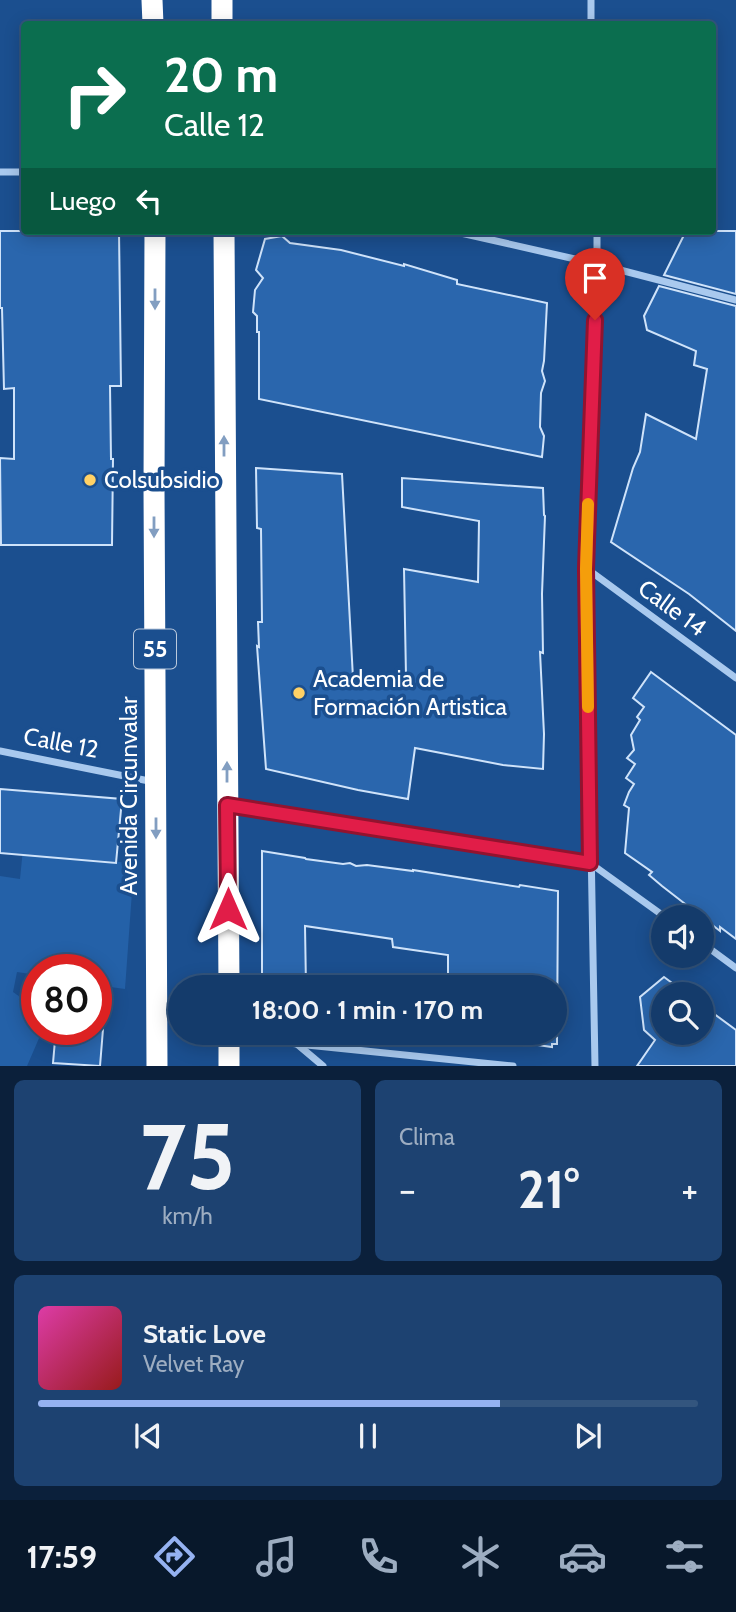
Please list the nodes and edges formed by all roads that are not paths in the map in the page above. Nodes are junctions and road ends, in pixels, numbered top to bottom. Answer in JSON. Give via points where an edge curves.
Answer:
{"nodes":[{"id":1,"x":152,"y":0,"type":"edge"},
{"id":2,"x":222,"y":0,"type":"edge"},
{"id":3,"x":591,"y":0,"type":"edge"},
{"id":4,"x":153,"y":21,"type":"edge"},
{"id":5,"x":222,"y":21,"type":"edge"},
{"id":6,"x":592,"y":21,"type":"edge"},
{"id":7,"x":0,"y":172,"type":"edge"},
{"id":8,"x":21,"y":172,"type":"edge"},
{"id":9,"x":155,"y":235,"type":"edge"},
{"id":10,"x":224,"y":235,"type":"edge"},
{"id":11,"x":470,"y":235,"type":"edge"},
{"id":12,"x":597,"y":235,"type":"edge"},
{"id":13,"x":597,"y":264,"type":"junction"},
{"id":14,"x":736,"y":300,"type":"edge"},
{"id":15,"x":586,"y":569,"type":"junction"},
{"id":16,"x":736,"y":678,"type":"edge"},
{"id":17,"x":0,"y":751,"type":"edge"},
{"id":18,"x":155,"y":782,"type":"junction"},
{"id":19,"x":227,"y":805,"type":"junction"},
{"id":20,"x":590,"y":863,"type":"junction"},
{"id":21,"x":651,"y":907,"type":"edge"},
{"id":22,"x":714,"y":952,"type":"edge"},
{"id":23,"x":736,"y":968,"type":"edge"},
{"id":24,"x":229,"y":975,"type":"edge"},
{"id":25,"x":229,"y":1045,"type":"edge"},
{"id":26,"x":298,"y":1045,"type":"edge"},
{"id":27,"x":307,"y":1045,"type":"edge"},
{"id":28,"x":157,"y":1066,"type":"edge"},
{"id":29,"x":229,"y":1066,"type":"edge"},
{"id":30,"x":323,"y":1066,"type":"edge"},
{"id":31,"x":513,"y":1066,"type":"edge"},
{"id":32,"x":595,"y":1066,"type":"edge"}],
"edges":[{"from":1,"to":4,"type":"highway"},
{"from":2,"to":5,"type":"highway"},
{"from":3,"to":6,"type":"street"},
{"from":7,"to":8,"type":"street"},
{"from":9,"to":18,"type":"highway","name":"Avenida Circunvalar","number":"55","one_way":true},
{"from":19,"to":10,"type":"highway","one_way":true},
{"from":11,"to":13,"type":"street"},
{"from":12,"to":13,"type":"street"},
{"from":13,"to":14,"type":"street"},
{"from":13,"to":15,"type":"street"},
{"from":15,"to":16,"type":"street","name":"Calle 14"},
{"from":15,"to":20,"type":"street"},
{"from":17,"to":18,"type":"street","name":"Calle 12"},
{"from":18,"to":28,"type":"highway","name":"Avenida Circunvalar","number":"55","one_way":true},
{"from":19,"to":20,"type":"street"},
{"from":19,"to":24,"type":"highway"},
{"from":20,"to":21,"type":"street"},
{"from":20,"to":32,"type":"street"},
{"from":22,"to":23,"type":"street"},
{"from":25,"to":29,"type":"highway"},
{"from":26,"to":30,"type":"street"},
{"from":27,"to":31,"type":"street"}]}
